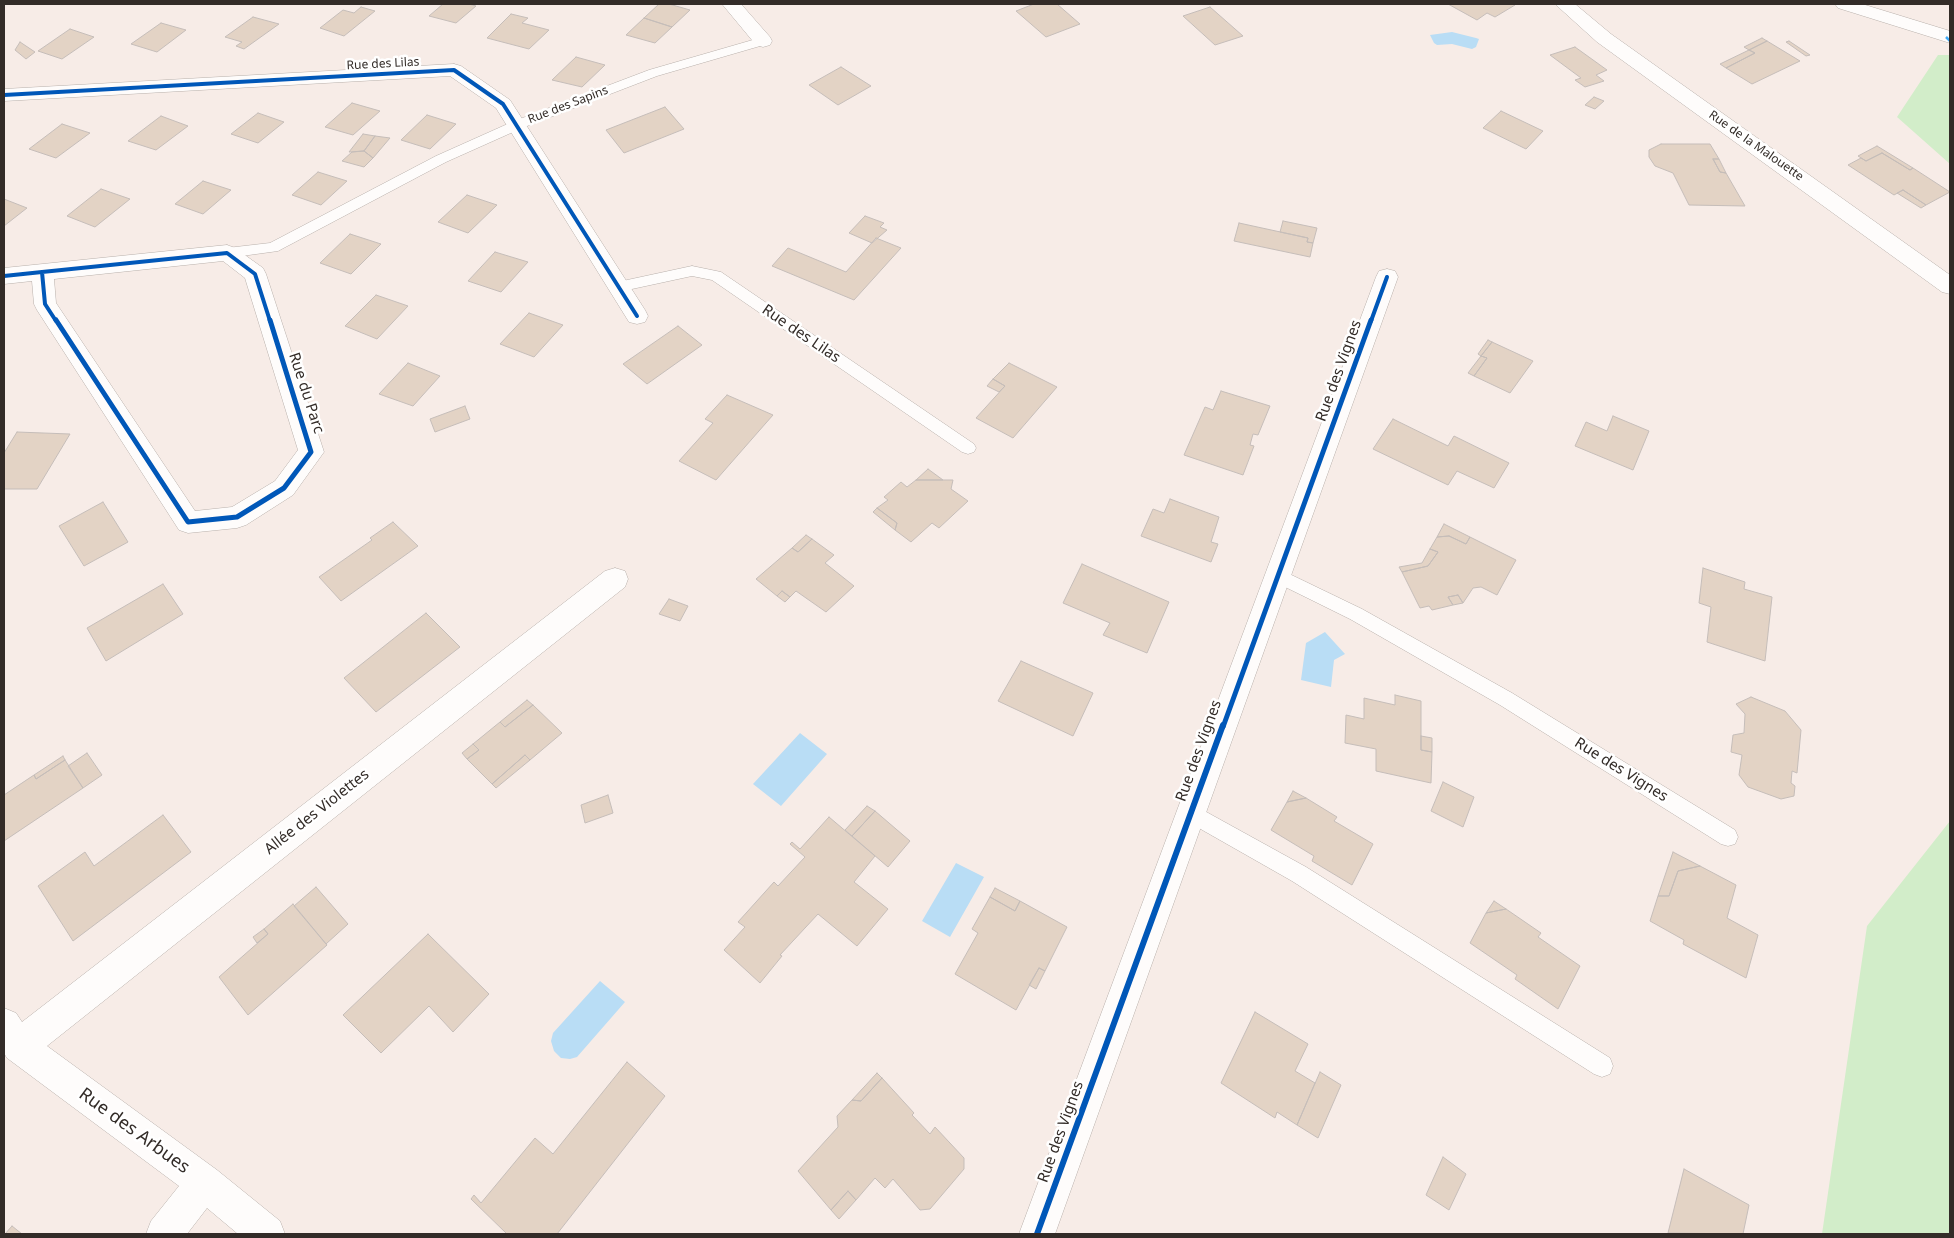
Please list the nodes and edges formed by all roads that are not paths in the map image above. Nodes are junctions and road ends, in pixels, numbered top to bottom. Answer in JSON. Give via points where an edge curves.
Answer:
{"nodes":[{"id":1,"x":731,"y":4,"type":"edge"},
{"id":2,"x":1564,"y":4,"type":"edge"},
{"id":3,"x":1844,"y":4,"type":"edge"},
{"id":4,"x":1950,"y":37,"type":"edge"},
{"id":5,"x":763,"y":42,"type":"joint"},
{"id":6,"x":4,"y":95,"type":"edge"},
{"id":7,"x":517,"y":126,"type":"junction"},
{"id":8,"x":227,"y":254,"type":"junction"},
{"id":9,"x":42,"y":272,"type":"junction"},
{"id":10,"x":4,"y":276,"type":"edge"},
{"id":11,"x":1387,"y":277,"type":"dead end"},
{"id":12,"x":618,"y":286,"type":"junction"},
{"id":13,"x":1950,"y":286,"type":"edge"},
{"id":14,"x":637,"y":316,"type":"dead end"},
{"id":15,"x":968,"y":448,"type":"dead end"},
{"id":16,"x":1277,"y":575,"type":"junction"},
{"id":17,"x":615,"y":579,"type":"dead end"},
{"id":18,"x":1190,"y":812,"type":"junction"},
{"id":19,"x":1728,"y":837,"type":"dead end"},
{"id":20,"x":11,"y":1036,"type":"edge"},
{"id":21,"x":1602,"y":1066,"type":"dead end"},
{"id":22,"x":204,"y":1183,"type":"junction"},
{"id":23,"x":164,"y":1234,"type":"edge"},
{"id":24,"x":267,"y":1234,"type":"edge"},
{"id":25,"x":1037,"y":1234,"type":"edge"}],
"edges":[{"from":1,"to":5,"type":"street","name":"Rue des Sapins"},
{"from":2,"to":13,"type":"street","name":"Rue de la Malouette","via":[[1604,38]]},
{"from":3,"to":4,"type":"street"},
{"from":5,"to":7,"type":"lane","name":"Rue des Sapins","via":[[652,73]]},
{"from":6,"to":7,"type":"street","name":"Rue des Lilas","via":[[454,70],[503,104]]},
{"from":7,"to":8,"type":"lane","name":"Rue des Sapins","via":[[441,159],[272,248]]},
{"from":7,"to":12,"type":"street","name":"Rue des Lilas"},
{"from":8,"to":9,"type":"street"},
{"from":8,"to":9,"type":"street","name":"Rue du Parc","via":[[255,274],[311,452],[284,488],[237,517],[188,522],[45,304]]},
{"from":9,"to":10,"type":"street"},
{"from":11,"to":16,"type":"street","name":"Rue des Vignes"},
{"from":12,"to":14,"type":"street","name":"Rue des Lilas"},
{"from":12,"to":15,"type":"lane","name":"Rue des Lilas","via":[[692,271],[716,276]]},
{"from":16,"to":18,"type":"street","name":"Rue des Vignes"},
{"from":16,"to":19,"type":"lane","name":"Rue des Vignes","via":[[1356,614],[1506,699]]},
{"from":17,"to":20,"type":"street","name":"Allée des Violettes"},
{"from":18,"to":21,"type":"lane","name":"Rue des Vignes","via":[[1299,874]]},
{"from":18,"to":25,"type":"street","name":"Rue des Vignes"},
{"from":20,"to":22,"type":"street","name":"Rue des Arbues"},
{"from":22,"to":23,"type":"street"},
{"from":22,"to":24,"type":"street","name":"Rue des Arbues"}]}
